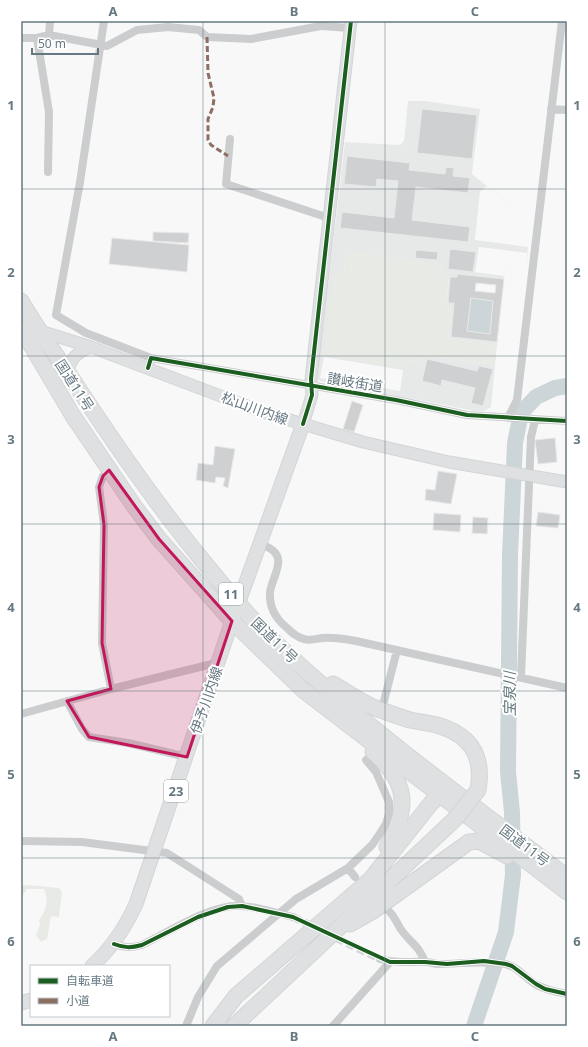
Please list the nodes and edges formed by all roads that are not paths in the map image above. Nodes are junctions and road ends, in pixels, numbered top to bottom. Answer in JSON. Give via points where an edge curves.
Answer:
{"nodes":[{"id":1,"x":50,"y":21,"type":"edge"},
{"id":2,"x":104,"y":21,"type":"edge"},
{"id":3,"x":200,"y":21,"type":"edge"},
{"id":4,"x":562,"y":21,"type":"edge"},
{"id":5,"x":350,"y":24,"type":"edge"},
{"id":6,"x":199,"y":30,"type":"junction"},
{"id":7,"x":49,"y":35,"type":"junction"},
{"id":8,"x":21,"y":38,"type":"edge"},
{"id":9,"x":37,"y":38,"type":"junction"},
{"id":10,"x":99,"y":45,"type":"junction"},
{"id":11,"x":552,"y":109,"type":"junction"},
{"id":12,"x":567,"y":110,"type":"edge"},
{"id":13,"x":230,"y":139,"type":"dead end"},
{"id":14,"x":48,"y":172,"type":"dead end"},
{"id":15,"x":329,"y":218,"type":"junction"},
{"id":16,"x":21,"y":301,"type":"edge"},
{"id":17,"x":21,"y":324,"type":"edge"},
{"id":18,"x":21,"y":328,"type":"edge"},
{"id":19,"x":39,"y":331,"type":"junction"},
{"id":20,"x":91,"y":347,"type":"junction"},
{"id":21,"x":150,"y":363,"type":"junction"},
{"id":22,"x":68,"y":372,"type":"junction"},
{"id":23,"x":311,"y":386,"type":"junction"},
{"id":24,"x":510,"y":418,"type":"junction"},
{"id":25,"x":534,"y":420,"type":"junction"},
{"id":26,"x":567,"y":421,"type":"edge"},
{"id":27,"x":303,"y":424,"type":"junction"},
{"id":28,"x":109,"y":470,"type":"junction"},
{"id":29,"x":528,"y":475,"type":"junction"},
{"id":30,"x":567,"y":482,"type":"edge"},
{"id":31,"x":260,"y":544,"type":"junction"},
{"id":32,"x":238,"y":604,"type":"junction"},
{"id":33,"x":232,"y":621,"type":"junction"},
{"id":34,"x":397,"y":650,"type":"junction"},
{"id":35,"x":220,"y":662,"type":"junction"},
{"id":36,"x":313,"y":676,"type":"junction"},
{"id":37,"x":519,"y":676,"type":"junction"},
{"id":38,"x":567,"y":688,"type":"edge"},
{"id":39,"x":111,"y":689,"type":"junction"},
{"id":40,"x":303,"y":690,"type":"junction"},
{"id":41,"x":67,"y":701,"type":"junction"},
{"id":42,"x":384,"y":701,"type":"dead end"},
{"id":43,"x":21,"y":714,"type":"edge"},
{"id":44,"x":187,"y":757,"type":"junction"},
{"id":45,"x":366,"y":760,"type":"dead end"},
{"id":46,"x":440,"y":795,"type":"junction"},
{"id":47,"x":463,"y":797,"type":"junction"},
{"id":48,"x":21,"y":841,"type":"edge"},
{"id":49,"x":505,"y":843,"type":"junction"},
{"id":50,"x":156,"y":850,"type":"junction"},
{"id":51,"x":348,"y":868,"type":"junction"},
{"id":52,"x":567,"y":876,"type":"edge"},
{"id":53,"x":362,"y":879,"type":"junction"},
{"id":54,"x":567,"y":892,"type":"edge"},
{"id":55,"x":242,"y":906,"type":"junction"},
{"id":56,"x":388,"y":910,"type":"dead end"},
{"id":57,"x":277,"y":914,"type":"junction"},
{"id":58,"x":293,"y":917,"type":"tunnel mouth"},
{"id":59,"x":336,"y":933,"type":"junction"},
{"id":60,"x":114,"y":944,"type":"junction"},
{"id":61,"x":380,"y":959,"type":"tunnel mouth"},
{"id":62,"x":390,"y":962,"type":"junction"},
{"id":63,"x":425,"y":962,"type":"junction"},
{"id":64,"x":93,"y":965,"type":"edge"},
{"id":65,"x":567,"y":994,"type":"edge"},
{"id":66,"x":235,"y":1025,"type":"edge"},
{"id":67,"x":186,"y":1026,"type":"edge"},
{"id":68,"x":214,"y":1026,"type":"edge"},
{"id":69,"x":333,"y":1026,"type":"edge"}],
"edges":[{"from":1,"to":7,"type":"street"},
{"from":2,"to":10,"type":"street"},
{"from":3,"to":6,"type":"street"},
{"from":4,"to":11,"type":"street"},
{"from":5,"to":6,"type":"street","via":[[321,26],[251,39],[207,37]]},
{"from":5,"to":15,"type":"main road"},
{"from":6,"to":10,"type":"street","via":[[168,27],[141,30],[107,46]]},
{"from":7,"to":9,"type":"street"},
{"from":7,"to":10,"type":"street"},
{"from":8,"to":9,"type":"street"},
{"from":9,"to":14,"type":"street","via":[[49,112]]},
{"from":10,"to":21,"type":"street","name":"讃岐街道","via":[[80,182],[56,315],[86,333]]},
{"from":11,"to":12,"type":"street"},
{"from":11,"to":24,"type":"street","via":[[518,396]]},
{"from":13,"to":15,"type":"street","via":[[226,184]]},
{"from":15,"to":23,"type":"main road"},
{"from":16,"to":19,"type":"highway","name":"国道11号","number":"11"},
{"from":17,"to":19,"type":"main road","name":"松山川内線"},
{"from":18,"to":28,"type":"highway","name":"国道11号","number":"11","via":[[73,416]]},
{"from":19,"to":20,"type":"main road","name":"松山川内線"},
{"from":19,"to":22,"type":"highway","name":"国道11号","number":"11"},
{"from":20,"to":21,"type":"main road","name":"松山川内線"},
{"from":20,"to":22,"type":"main road","via":[[80,351],[73,358]]},
{"from":21,"to":23,"type":"street","name":"讃岐街道"},
{"from":21,"to":27,"type":"main road","name":"松山川内線","via":[[263,412]]},
{"from":22,"to":32,"type":"highway","name":"国道11号","number":"11","via":[[115,446],[173,525]]},
{"from":23,"to":24,"type":"street","name":"讃岐街道","via":[[467,415]]},
{"from":23,"to":27,"type":"main road","via":[[312,395]]},
{"from":24,"to":25,"type":"street","name":"讃岐街道"},
{"from":25,"to":26,"type":"street","name":"讃岐街道"},
{"from":25,"to":29,"type":"street"},
{"from":27,"to":29,"type":"main road","name":"松山川内線","via":[[418,455]]},
{"from":27,"to":31,"type":"main road","name":"伊予川内線","number":"23"},
{"from":28,"to":33,"type":"highway","name":"国道11号","number":"11","via":[[160,539]]},
{"from":28,"to":39,"type":"street","via":[[103,476],[99,487],[104,525],[102,643]]},
{"from":29,"to":30,"type":"main road","name":"松山川内線"},
{"from":29,"to":37,"type":"street"},
{"from":31,"to":32,"type":"main road","name":"伊予川内線","number":"23"},
{"from":31,"to":34,"type":"street","via":[[269,546],[278,561],[279,570],[270,592],[273,611],[277,619],[296,636],[311,640],[342,639]]},
{"from":32,"to":33,"type":"main road","name":"伊予川内線","number":"23"},
{"from":32,"to":36,"type":"highway","name":"国道11号","number":"11"},
{"from":33,"to":35,"type":"main road","name":"伊予川内線","number":"23"},
{"from":33,"to":40,"type":"highway","name":"国道11号","number":"11"},
{"from":34,"to":37,"type":"street"},
{"from":34,"to":42,"type":"street"},
{"from":35,"to":39,"type":"street"},
{"from":35,"to":44,"type":"main road","name":"伊予川内線","number":"23"},
{"from":36,"to":47,"type":"highway","name":"国道11号","number":"11","via":[[384,736]]},
{"from":36,"to":59,"type":"highway","bridge":true,"via":[[330,682],[376,709],[410,720],[438,725],[464,738],[473,747],[479,759],[481,774],[478,790],[456,818],[363,904]]},
{"from":37,"to":38,"type":"street"},
{"from":39,"to":41,"type":"street"},
{"from":40,"to":46,"type":"highway","name":"国道11号","number":"11"},
{"from":40,"to":53,"type":"highway","via":[[311,703],[377,755],[400,788],[403,803],[397,830]]},
{"from":41,"to":43,"type":"street"},
{"from":41,"to":44,"type":"street","via":[[82,729],[90,737]]},
{"from":44,"to":50,"type":"main road","name":"伊予川内線","number":"23"},
{"from":45,"to":51,"type":"street","via":[[376,772],[385,792],[389,802],[389,814],[386,824],[372,845]]},
{"from":46,"to":47,"type":"highway","via":[[450,792]]},
{"from":46,"to":49,"type":"highway","name":"国道11号","number":"11"},
{"from":46,"to":53,"type":"highway"},
{"from":47,"to":49,"type":"highway","name":"国道11号","number":"11"},
{"from":48,"to":50,"type":"street","via":[[82,842]]},
{"from":49,"to":52,"type":"highway","name":"国道11号","number":"11","via":[[521,842]]},
{"from":49,"to":54,"type":"highway","name":"国道11号","via":[[524,862]]},
{"from":49,"to":59,"type":"highway","via":[[469,842],[373,911]]},
{"from":50,"to":55,"type":"street","via":[[167,853],[239,899]]},
{"from":50,"to":60,"type":"main road","name":"伊予川内線","number":"23","via":[[134,910]]},
{"from":51,"to":53,"type":"street"},
{"from":51,"to":57,"type":"street","via":[[296,899]]},
{"from":53,"to":68,"type":"highway","via":[[236,996]]},
{"from":55,"to":57,"type":"street"},
{"from":55,"to":60,"type":"street","via":[[228,907],[198,917],[137,947],[121,947]]},
{"from":56,"to":63,"type":"street","via":[[397,919],[400,928],[421,950]]},
{"from":57,"to":58,"type":"street"},
{"from":57,"to":67,"type":"street","via":[[217,966],[198,997]]},
{"from":59,"to":66,"type":"highway","via":[[288,974]]},
{"from":60,"to":64,"type":"main road","name":"伊予川内線","number":"23"},
{"from":61,"to":62,"type":"street"},
{"from":62,"to":63,"type":"street"},
{"from":62,"to":69,"type":"street"},
{"from":63,"to":65,"type":"street","via":[[506,964],[545,989]]}]}
